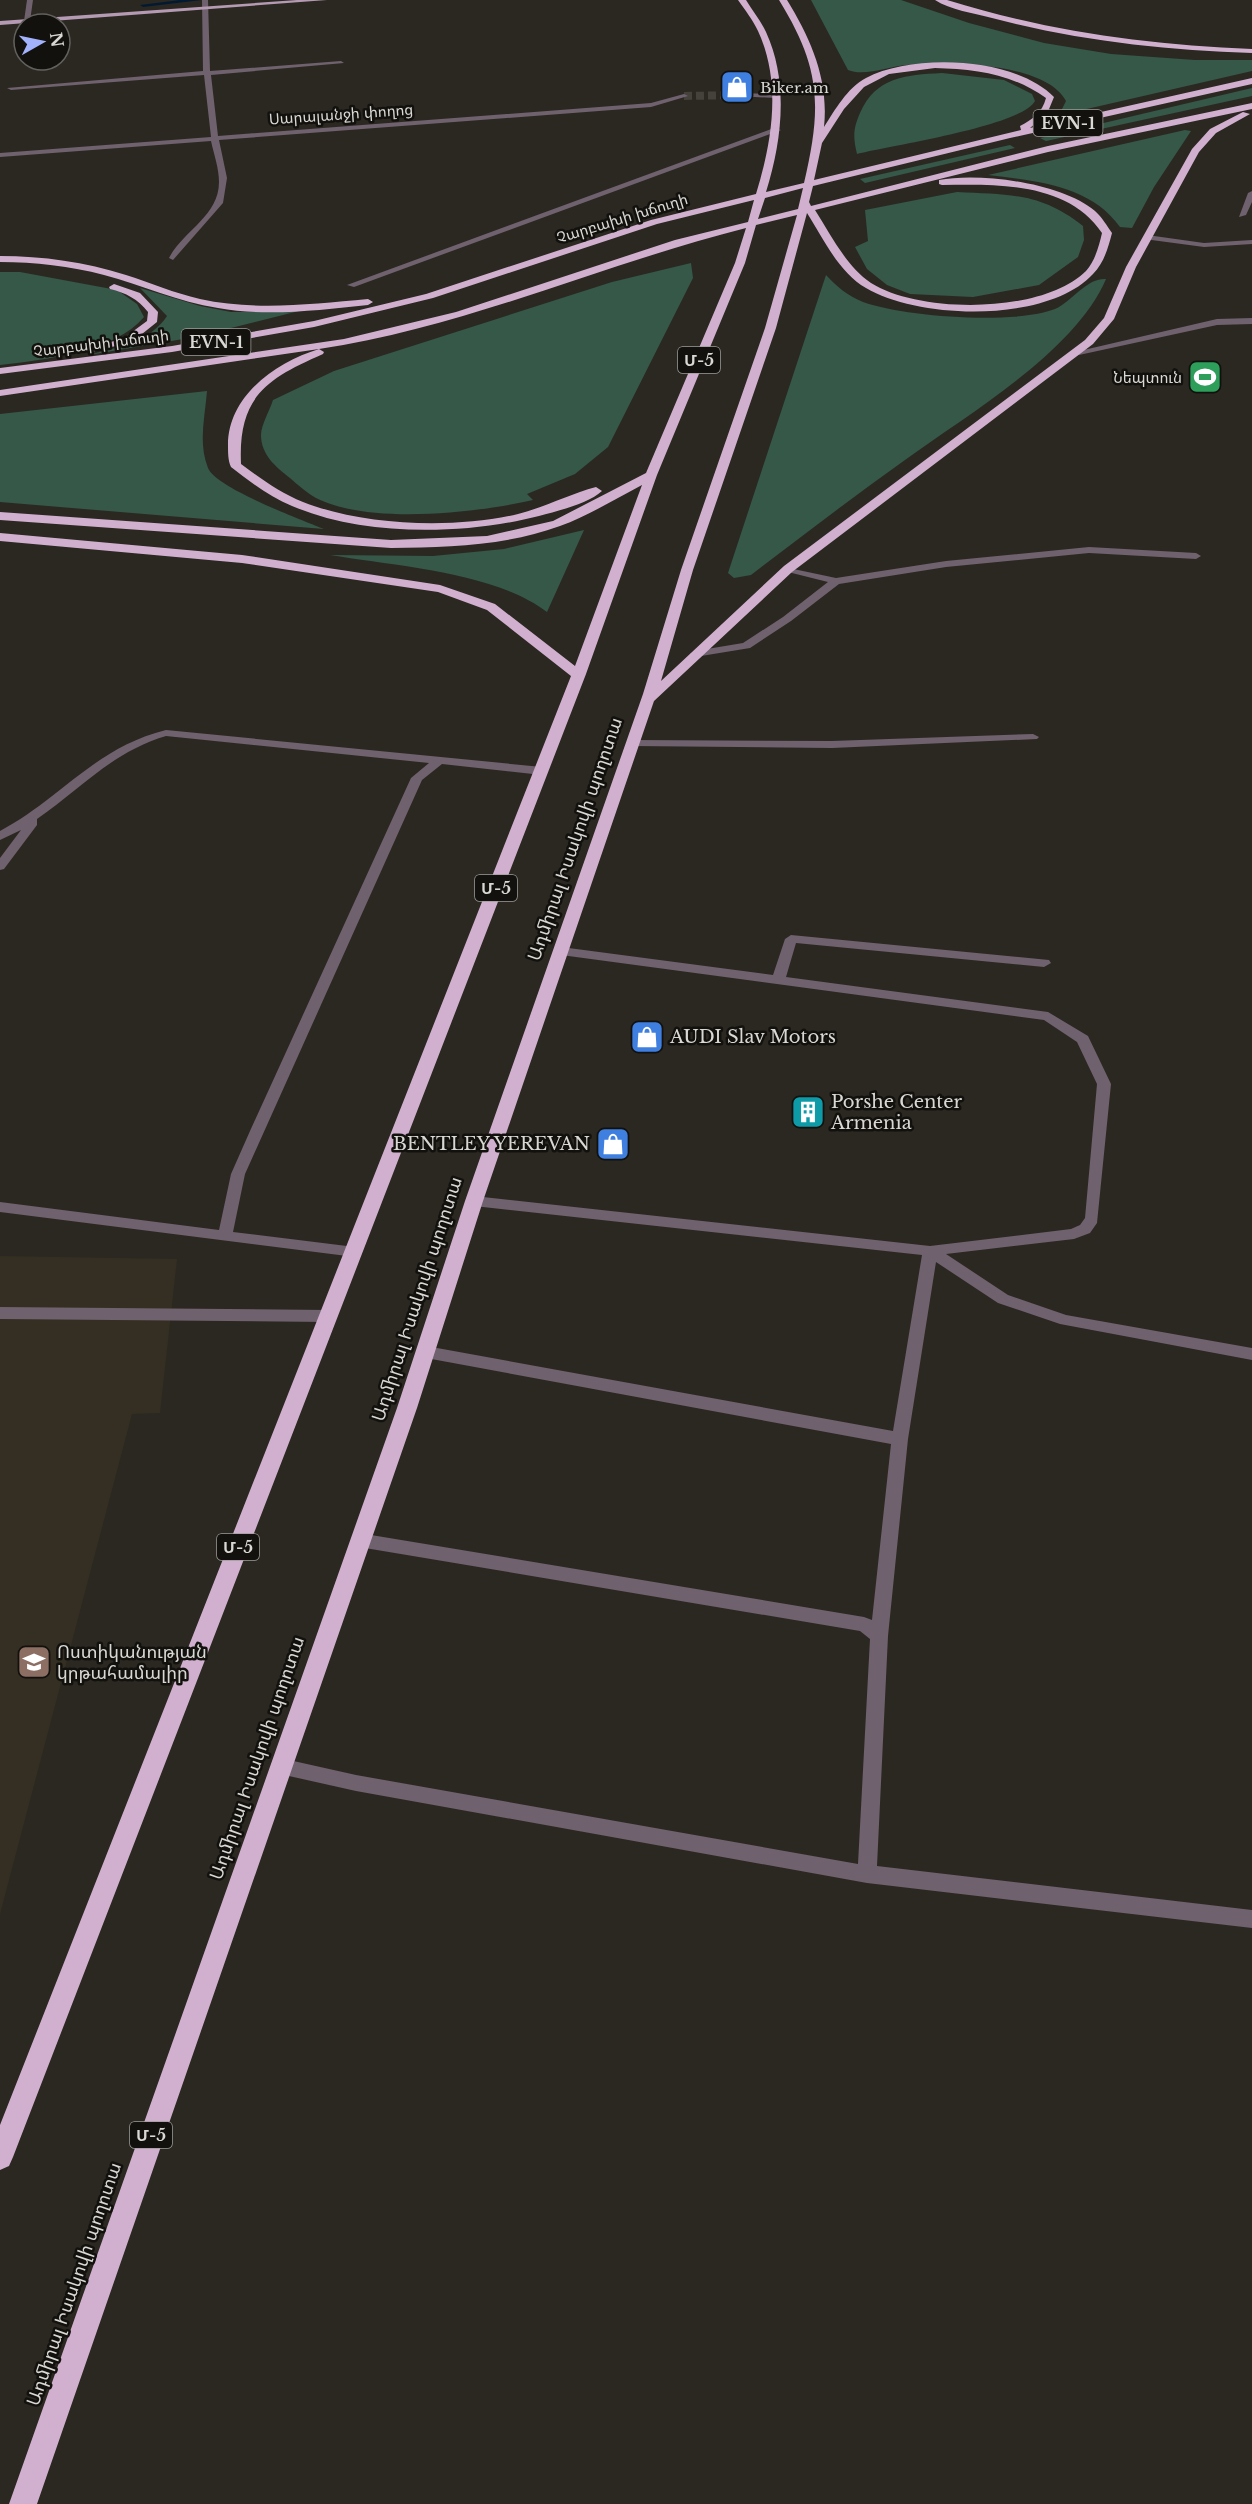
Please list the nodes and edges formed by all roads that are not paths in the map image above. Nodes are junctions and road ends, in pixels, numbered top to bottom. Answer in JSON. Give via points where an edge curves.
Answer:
{"nodes":[{"id":1,"x":324,"y":0,"type":"edge"},
{"id":2,"x":742,"y":0,"type":"edge"},
{"id":3,"x":783,"y":0,"type":"edge"},
{"id":4,"x":939,"y":0,"type":"edge"},
{"id":5,"x":205,"y":4,"type":"edge"},
{"id":6,"x":72,"y":17,"type":"edge"},
{"id":7,"x":1252,"y":51,"type":"edge"},
{"id":8,"x":341,"y":63,"type":"dead end"},
{"id":9,"x":209,"y":73,"type":"junction"},
{"id":10,"x":1252,"y":81,"type":"edge"},
{"id":11,"x":11,"y":88,"type":"dead end"},
{"id":12,"x":739,"y":95,"type":"tunnel mouth"},
{"id":13,"x":684,"y":96,"type":"tunnel mouth"},
{"id":14,"x":776,"y":96,"type":"junction"},
{"id":15,"x":1252,"y":106,"type":"edge"},
{"id":16,"x":1252,"y":111,"type":"edge"},
{"id":17,"x":777,"y":130,"type":"junction"},
{"id":18,"x":1014,"y":135,"type":"junction"},
{"id":19,"x":214,"y":137,"type":"junction"},
{"id":20,"x":1027,"y":139,"type":"dead end"},
{"id":21,"x":1037,"y":144,"type":"dead end"},
{"id":22,"x":817,"y":146,"type":"junction"},
{"id":23,"x":1048,"y":149,"type":"junction"},
{"id":24,"x":0,"y":155,"type":"edge"},
{"id":25,"x":907,"y":182,"type":"junction"},
{"id":26,"x":1252,"y":193,"type":"edge"},
{"id":27,"x":805,"y":203,"type":"junction"},
{"id":28,"x":1242,"y":215,"type":"dead end"},
{"id":29,"x":1147,"y":237,"type":"junction"},
{"id":30,"x":1252,"y":242,"type":"edge"},
{"id":31,"x":173,"y":258,"type":"dead end"},
{"id":32,"x":0,"y":259,"type":"edge"},
{"id":33,"x":0,"y":268,"type":"edge"},
{"id":34,"x":60,"y":275,"type":"dead end"},
{"id":35,"x":103,"y":284,"type":"dead end"},
{"id":36,"x":351,"y":285,"type":"dead end"},
{"id":37,"x":429,"y":296,"type":"junction"},
{"id":38,"x":1252,"y":321,"type":"edge"},
{"id":39,"x":344,"y":342,"type":"junction"},
{"id":40,"x":1079,"y":352,"type":"junction"},
{"id":41,"x":0,"y":371,"type":"edge"},
{"id":42,"x":0,"y":393,"type":"edge"},
{"id":43,"x":658,"y":456,"type":"junction"},
{"id":44,"x":651,"y":475,"type":"junction"},
{"id":45,"x":0,"y":516,"type":"edge"},
{"id":46,"x":0,"y":537,"type":"edge"},
{"id":47,"x":1196,"y":556,"type":"dead end"},
{"id":48,"x":788,"y":569,"type":"junction"},
{"id":49,"x":836,"y":581,"type":"junction"},
{"id":50,"x":695,"y":654,"type":"junction"},
{"id":51,"x":578,"y":675,"type":"junction"},
{"id":52,"x":651,"y":700,"type":"junction"},
{"id":53,"x":1033,"y":737,"type":"dead end"},
{"id":54,"x":632,"y":743,"type":"junction"},
{"id":55,"x":440,"y":760,"type":"junction"},
{"id":56,"x":542,"y":771,"type":"junction"},
{"id":57,"x":36,"y":817,"type":"junction"},
{"id":58,"x":0,"y":836,"type":"edge"},
{"id":59,"x":0,"y":866,"type":"edge"},
{"id":60,"x":561,"y":951,"type":"junction"},
{"id":61,"x":1044,"y":963,"type":"dead end"},
{"id":62,"x":778,"y":980,"type":"junction"},
{"id":63,"x":474,"y":1201,"type":"junction"},
{"id":64,"x":0,"y":1207,"type":"edge"},
{"id":65,"x":225,"y":1236,"type":"junction"},
{"id":66,"x":930,"y":1251,"type":"junction"},
{"id":67,"x":354,"y":1252,"type":"junction"},
{"id":68,"x":0,"y":1313,"type":"edge"},
{"id":69,"x":328,"y":1316,"type":"junction"},
{"id":70,"x":426,"y":1352,"type":"junction"},
{"id":71,"x":1252,"y":1354,"type":"edge"},
{"id":72,"x":900,"y":1438,"type":"junction"},
{"id":73,"x":359,"y":1540,"type":"junction"},
{"id":74,"x":879,"y":1636,"type":"junction"},
{"id":75,"x":280,"y":1766,"type":"junction"},
{"id":76,"x":867,"y":1874,"type":"junction"},
{"id":77,"x":1252,"y":1919,"type":"edge"},
{"id":78,"x":0,"y":2157,"type":"edge"},
{"id":79,"x":23,"y":2504,"type":"edge"}],
"edges":[{"from":1,"to":5,"type":"main road"},
{"from":2,"to":14,"type":"highway","number":"Մ-5","via":[[762,31],[773,66]]},
{"from":3,"to":22,"type":"highway","name":"Ադմիրալ Իսակովի պողոտա","number":"Մ-5","via":[[805,38],[816,74],[821,108]]},
{"from":4,"to":7,"type":"highway","via":[[1024,26],[1084,38],[1161,47]]},
{"from":5,"to":6,"type":"main road"},
{"from":5,"to":9,"type":"street"},
{"from":8,"to":9,"type":"street"},
{"from":9,"to":11,"type":"street"},
{"from":9,"to":19,"type":"street"},
{"from":10,"to":18,"type":"highway","name":"Չարբախի խճուղի","number":"EVN-1"},
{"from":12,"to":14,"type":"street"},
{"from":13,"to":19,"type":"street","name":"Սարալանջի փողոց","via":[[651,105]]},
{"from":14,"to":17,"type":"highway","number":"Մ-5"},
{"from":15,"to":23,"type":"highway","name":"Չարբախի խճուղի","number":"EVN-1"},
{"from":16,"to":29,"type":"highway","via":[[1213,132],[1195,151]]},
{"from":17,"to":36,"type":"street"},
{"from":17,"to":43,"type":"highway","number":"Մ-5","via":[[740,263]]},
{"from":18,"to":20,"type":"highway"},
{"from":18,"to":22,"type":"highway","via":[[1038,121],[1049,106],[1050,97],[1042,89],[986,69],[930,66],[892,71],[867,80]]},
{"from":18,"to":37,"type":"highway","name":"Չարբախի խճուղի","number":"EVN-1","via":[[654,222]]},
{"from":19,"to":24,"type":"street","name":"Սարալանջի փողոց"},
{"from":19,"to":31,"type":"street","via":[[222,195],[212,214],[189,232]]},
{"from":21,"to":23,"type":"highway"},
{"from":22,"to":27,"type":"highway","name":"Ադմիրալ Իսակովի պողոտա","number":"Մ-5"},
{"from":23,"to":25,"type":"highway","name":"Չարբախի խճուղի","number":"EVN-1"},
{"from":25,"to":27,"type":"highway","via":[[1018,184],[1058,195],[1091,212],[1102,226],[1107,233],[1102,253],[1089,273],[1058,293],[1025,304],[962,308],[906,299],[869,286],[854,274]]},
{"from":25,"to":39,"type":"highway","name":"Չարբախի խճուղի","number":"EVN-1","via":[[678,242],[459,314]]},
{"from":26,"to":28,"type":"street"},
{"from":27,"to":52,"type":"highway","name":"Ադմիրալ Իսակովի պողոտա","number":"Մ-5","via":[[795,253],[678,596]]},
{"from":29,"to":30,"type":"street","via":[[1204,245]]},
{"from":29,"to":40,"type":"highway","via":[[1109,319]]},
{"from":32,"to":37,"type":"highway","via":[[62,263],[233,308],[299,308]]},
{"from":33,"to":34,"type":"highway"},
{"from":35,"to":41,"type":"highway","via":[[144,299],[153,312],[152,322],[108,347]]},
{"from":37,"to":41,"type":"highway","name":"Չարբախի խճուղի","number":"EVN-1","via":[[244,337]]},
{"from":38,"to":40,"type":"street","via":[[1217,322]]},
{"from":39,"to":42,"type":"highway","name":"Չարբախի խճուղի","number":"EVN-1"},
{"from":39,"to":43,"type":"highway","via":[[284,368],[250,394],[235,432],[235,465],[266,488],[298,504],[377,522],[440,528],[475,526],[532,515],[570,502]]},
{"from":40,"to":48,"type":"highway"},
{"from":43,"to":44,"type":"highway","number":"Մ-5"},
{"from":44,"to":45,"type":"highway","via":[[545,528],[506,537],[440,543],[391,544]]},
{"from":44,"to":51,"type":"highway","number":"Մ-5"},
{"from":46,"to":51,"type":"highway","via":[[242,559],[440,589],[491,607]]},
{"from":47,"to":49,"type":"street","via":[[1089,550],[946,564]]},
{"from":48,"to":49,"type":"street"},
{"from":48,"to":50,"type":"highway"},
{"from":49,"to":50,"type":"street","via":[[746,646]]},
{"from":50,"to":52,"type":"highway"},
{"from":51,"to":56,"type":"highway","number":"Մ-5"},
{"from":52,"to":54,"type":"highway","name":"Ադմիրալ Իսակովի պողոտա","number":"Մ-5"},
{"from":53,"to":54,"type":"street","via":[[710,746]]},
{"from":54,"to":60,"type":"highway","name":"Ադմիրալ Իսակովի պողոտա","number":"Մ-5"},
{"from":55,"to":56,"type":"street"},
{"from":55,"to":57,"type":"street","via":[[166,733],[122,747]]},
{"from":55,"to":65,"type":"street","via":[[417,778],[257,1131],[238,1174]]},
{"from":56,"to":67,"type":"highway","number":"Մ-5"},
{"from":57,"to":58,"type":"street"},
{"from":57,"to":59,"type":"street"},
{"from":60,"to":62,"type":"street"},
{"from":60,"to":63,"type":"highway","name":"Ադմիրալ Իսակովի պողոտա","number":"Մ-5"},
{"from":61,"to":62,"type":"street","via":[[791,939]]},
{"from":62,"to":66,"type":"street","via":[[1048,1016],[1083,1039],[1104,1084],[1092,1219],[1085,1229],[1074,1234]]},
{"from":63,"to":66,"type":"street"},
{"from":63,"to":70,"type":"highway","name":"Ադմիրալ Իսակովի պողոտա","number":"Մ-5"},
{"from":64,"to":65,"type":"street"},
{"from":65,"to":67,"type":"street"},
{"from":66,"to":71,"type":"street","via":[[1003,1299],[1065,1320]]},
{"from":66,"to":72,"type":"street"},
{"from":67,"to":69,"type":"highway","number":"Մ-5"},
{"from":68,"to":69,"type":"street"},
{"from":69,"to":78,"type":"highway","number":"Մ-5"},
{"from":70,"to":72,"type":"street"},
{"from":70,"to":73,"type":"highway","name":"Ադմիրալ Իսակովի պողոտա","number":"Մ-5"},
{"from":72,"to":74,"type":"street"},
{"from":73,"to":74,"type":"street","via":[[864,1624]]},
{"from":73,"to":75,"type":"highway","name":"Ադմիրալ Իսակովի պողոտա","number":"Մ-5"},
{"from":74,"to":76,"type":"street"},
{"from":75,"to":76,"type":"street"},
{"from":75,"to":79,"type":"highway","name":"Ադմիրալ Իսակովի պողոտա","number":"Մ-5"},
{"from":76,"to":77,"type":"street"}]}
